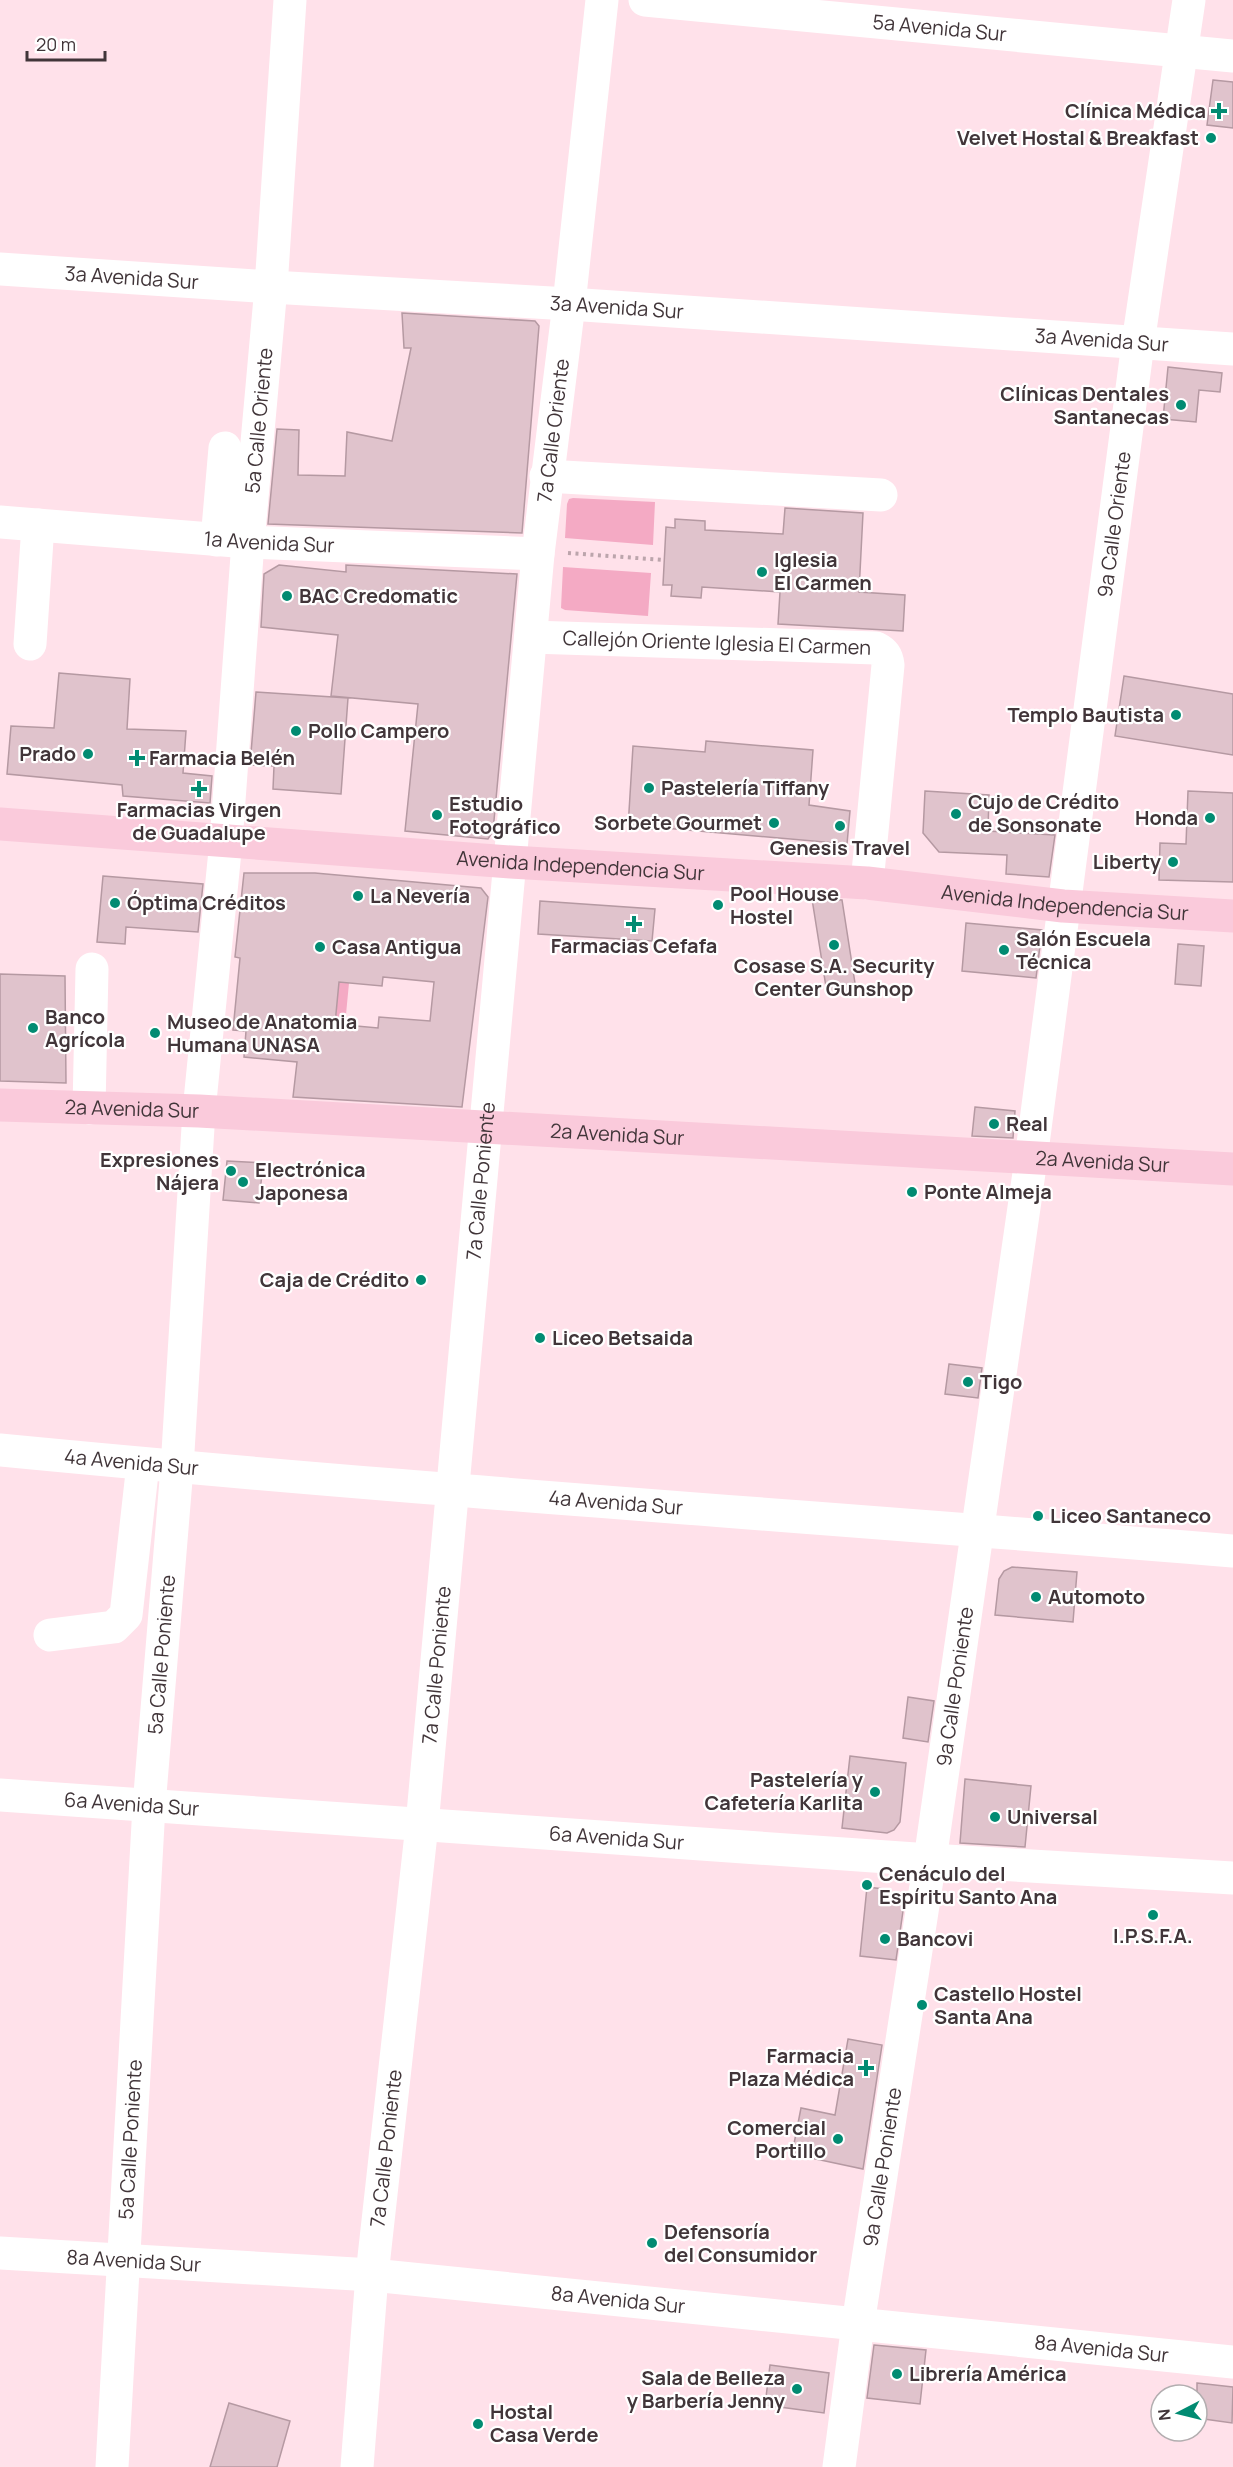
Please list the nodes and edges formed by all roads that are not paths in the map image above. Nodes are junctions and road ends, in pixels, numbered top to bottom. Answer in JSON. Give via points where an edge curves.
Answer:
{"nodes":[{"id":1,"x":290,"y":0,"type":"edge"},
{"id":2,"x":602,"y":0,"type":"edge"},
{"id":3,"x":645,"y":0,"type":"edge"},
{"id":4,"x":1189,"y":0,"type":"edge"},
{"id":5,"x":1180,"y":51,"type":"junction"},
{"id":6,"x":1233,"y":56,"type":"edge"},
{"id":7,"x":0,"y":268,"type":"edge"},
{"id":8,"x":271,"y":287,"type":"junction"},
{"id":9,"x":569,"y":304,"type":"junction"},
{"id":10,"x":1138,"y":343,"type":"junction"},
{"id":11,"x":1233,"y":349,"type":"edge"},
{"id":12,"x":225,"y":448,"type":"dead end"},
{"id":13,"x":546,"y":476,"type":"junction"},
{"id":14,"x":880,"y":495,"type":"dead end"},
{"id":15,"x":0,"y":522,"type":"edge"},
{"id":16,"x":38,"y":525,"type":"junction"},
{"id":17,"x":233,"y":541,"type":"junction"},
{"id":18,"x":551,"y":553,"type":"junction"},
{"id":19,"x":531,"y":637,"type":"junction"},
{"id":20,"x":30,"y":644,"type":"dead end"},
{"id":21,"x":0,"y":824,"type":"edge"},
{"id":22,"x":226,"y":841,"type":"junction"},
{"id":23,"x":511,"y":862,"type":"junction"},
{"id":24,"x":867,"y":883,"type":"junction"},
{"id":25,"x":1064,"y":906,"type":"junction"},
{"id":26,"x":1233,"y":916,"type":"edge"},
{"id":27,"x":92,"y":969,"type":"dead end"},
{"id":28,"x":0,"y":1106,"type":"edge"},
{"id":29,"x":89,"y":1108,"type":"junction"},
{"id":30,"x":199,"y":1110,"type":"junction"},
{"id":31,"x":484,"y":1127,"type":"junction"},
{"id":32,"x":1031,"y":1159,"type":"junction"},
{"id":33,"x":1233,"y":1170,"type":"edge"},
{"id":34,"x":0,"y":1450,"type":"edge"},
{"id":35,"x":143,"y":1464,"type":"junction"},
{"id":36,"x":177,"y":1468,"type":"junction"},
{"id":37,"x":452,"y":1491,"type":"junction"},
{"id":38,"x":978,"y":1530,"type":"junction"},
{"id":39,"x":1233,"y":1551,"type":"edge"},
{"id":40,"x":50,"y":1635,"type":"dead end"},
{"id":41,"x":0,"y":1795,"type":"edge"},
{"id":42,"x":149,"y":1806,"type":"junction"},
{"id":43,"x":422,"y":1826,"type":"junction"},
{"id":44,"x":930,"y":1860,"type":"junction"},
{"id":45,"x":1233,"y":1878,"type":"edge"},
{"id":46,"x":0,"y":2253,"type":"edge"},
{"id":47,"x":125,"y":2259,"type":"junction"},
{"id":48,"x":372,"y":2275,"type":"junction"},
{"id":49,"x":858,"y":2324,"type":"junction"},
{"id":50,"x":1233,"y":2362,"type":"edge"},
{"id":51,"x":112,"y":2467,"type":"edge"},
{"id":52,"x":357,"y":2467,"type":"edge"},
{"id":53,"x":840,"y":2467,"type":"edge"}],
"edges":[{"from":1,"to":8,"type":"street","name":"5a Calle Oriente"},
{"from":2,"to":9,"type":"street","name":"7a Calle Oriente"},
{"from":3,"to":5,"type":"street","name":"5a Avenida Sur"},
{"from":4,"to":5,"type":"street","name":"9a Calle Oriente"},
{"from":5,"to":6,"type":"street","name":"5a Avenida Sur"},
{"from":5,"to":10,"type":"street","name":"9a Calle Oriente"},
{"from":7,"to":8,"type":"street","name":"3a Avenida Sur"},
{"from":8,"to":9,"type":"street","name":"3a Avenida Sur"},
{"from":8,"to":17,"type":"street","name":"5a Calle Oriente"},
{"from":9,"to":10,"type":"street","name":"3a Avenida Sur"},
{"from":9,"to":13,"type":"street","name":"7a Calle Oriente"},
{"from":10,"to":11,"type":"street","name":"3a Avenida Sur"},
{"from":10,"to":25,"type":"street","name":"9a Calle Oriente"},
{"from":12,"to":17,"type":"street"},
{"from":13,"to":14,"type":"street"},
{"from":13,"to":18,"type":"street","name":"7a Calle Oriente"},
{"from":15,"to":16,"type":"street","name":"1a Avenida Sur"},
{"from":16,"to":17,"type":"street","name":"1a Avenida Sur"},
{"from":16,"to":20,"type":"street"},
{"from":17,"to":18,"type":"street","name":"1a Avenida Sur"},
{"from":17,"to":22,"type":"street","name":"5a Calle Oriente"},
{"from":18,"to":19,"type":"street","name":"7a Calle Oriente"},
{"from":19,"to":23,"type":"street","name":"7a Calle Oriente"},
{"from":19,"to":24,"type":"street","name":"Callejón Oriente Iglesia El Carmen","via":[[882,651],[888,665]]},
{"from":21,"to":22,"type":"main road","name":"Avenida Independencia Sur"},
{"from":22,"to":23,"type":"main road","name":"Avenida Independencia Sur"},
{"from":22,"to":30,"type":"street","name":"5a Calle Poniente"},
{"from":23,"to":24,"type":"main road","name":"Avenida Independencia Sur"},
{"from":23,"to":31,"type":"street","name":"7a Calle Poniente"},
{"from":24,"to":25,"type":"main road","name":"Avenida Independencia Sur"},
{"from":25,"to":26,"type":"main road","name":"Avenida Independencia Sur"},
{"from":25,"to":32,"type":"street","name":"9a Calle Poniente"},
{"from":27,"to":29,"type":"street"},
{"from":28,"to":29,"type":"main road","name":"2a Avenida Sur"},
{"from":29,"to":30,"type":"main road","name":"2a Avenida Sur"},
{"from":30,"to":31,"type":"main road","name":"2a Avenida Sur"},
{"from":30,"to":36,"type":"street","name":"5a Calle Poniente"},
{"from":31,"to":32,"type":"main road","name":"2a Avenida Sur"},
{"from":31,"to":37,"type":"street","name":"7a Calle Poniente"},
{"from":32,"to":33,"type":"main road","name":"2a Avenida Sur"},
{"from":32,"to":38,"type":"street","name":"9a Calle Poniente"},
{"from":34,"to":35,"type":"street","name":"4a Avenida Sur"},
{"from":35,"to":36,"type":"street","name":"4a Avenida Sur"},
{"from":35,"to":40,"type":"street","via":[[126,1615],[114,1627]]},
{"from":36,"to":37,"type":"street","name":"4a Avenida Sur"},
{"from":36,"to":42,"type":"street","name":"5a Calle Poniente"},
{"from":37,"to":38,"type":"street","name":"4a Avenida Sur"},
{"from":37,"to":43,"type":"street","name":"7a Calle Poniente"},
{"from":38,"to":39,"type":"street","name":"4a Avenida Sur"},
{"from":38,"to":44,"type":"street","name":"9a Calle Poniente"},
{"from":41,"to":42,"type":"street","name":"6a Avenida Sur"},
{"from":42,"to":43,"type":"street","name":"6a Avenida Sur"},
{"from":42,"to":47,"type":"street","name":"5a Calle Poniente"},
{"from":43,"to":44,"type":"street","name":"6a Avenida Sur"},
{"from":43,"to":48,"type":"street","name":"7a Calle Poniente"},
{"from":44,"to":45,"type":"street","name":"6a Avenida Sur"},
{"from":44,"to":49,"type":"street","name":"9a Calle Poniente"},
{"from":46,"to":47,"type":"street","name":"8a Avenida Sur"},
{"from":47,"to":48,"type":"street","name":"8a Avenida Sur"},
{"from":47,"to":51,"type":"street","name":"5a Calle Poniente"},
{"from":48,"to":49,"type":"street","name":"8a Avenida Sur"},
{"from":48,"to":52,"type":"street","name":"7a Calle Poniente"},
{"from":49,"to":50,"type":"street","name":"8a Avenida Sur"},
{"from":49,"to":53,"type":"street","name":"9a Calle Poniente"}]}
